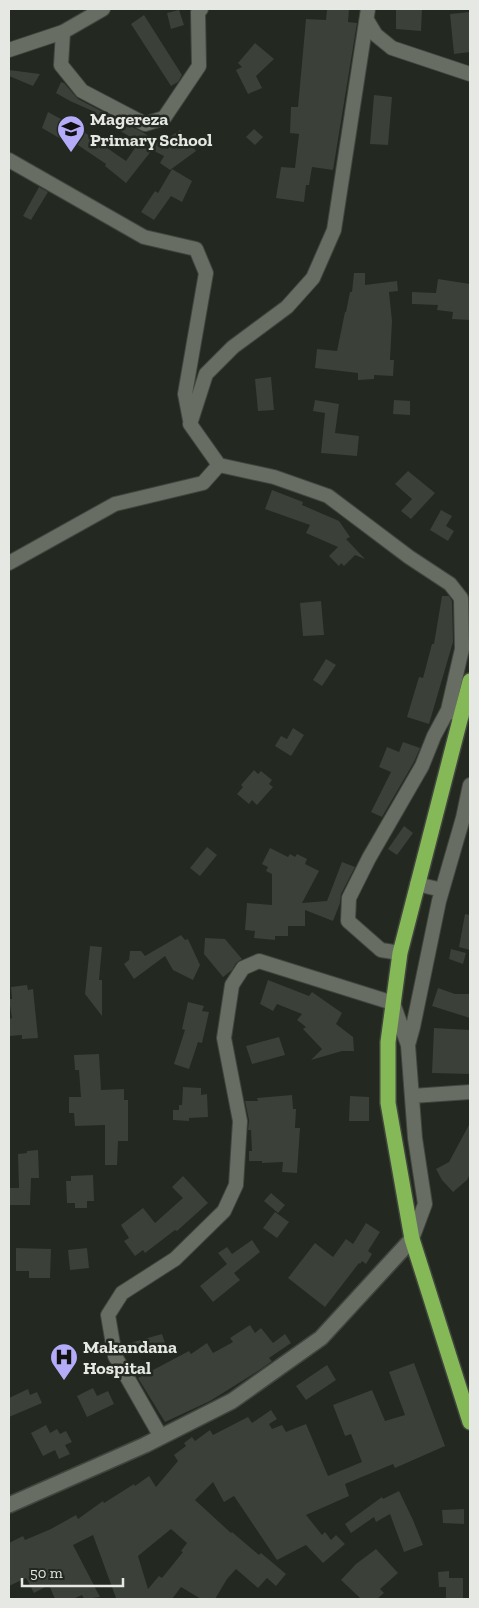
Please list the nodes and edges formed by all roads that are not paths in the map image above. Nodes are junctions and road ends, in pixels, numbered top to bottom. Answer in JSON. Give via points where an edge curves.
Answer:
{"nodes":[{"id":1,"x":103,"y":9,"type":"edge"},
{"id":2,"x":201,"y":9,"type":"edge"},
{"id":3,"x":368,"y":14,"type":"edge"},
{"id":4,"x":63,"y":32,"type":"junction"},
{"id":5,"x":9,"y":50,"type":"edge"},
{"id":6,"x":470,"y":74,"type":"edge"},
{"id":7,"x":9,"y":160,"type":"edge"},
{"id":8,"x":190,"y":424,"type":"junction"},
{"id":9,"x":219,"y":465,"type":"junction"},
{"id":10,"x":9,"y":563,"type":"edge"},
{"id":11,"x":470,"y":682,"type":"edge"},
{"id":12,"x":455,"y":713,"type":"junction"},
{"id":13,"x":470,"y":786,"type":"edge"},
{"id":14,"x":417,"y":884,"type":"junction"},
{"id":15,"x":442,"y":890,"type":"junction"},
{"id":16,"x":400,"y":953,"type":"junction"},
{"id":17,"x":393,"y":1003,"type":"junction"},
{"id":18,"x":408,"y":1045,"type":"junction"},
{"id":19,"x":470,"y":1092,"type":"edge"},
{"id":20,"x":412,"y":1096,"type":"junction"},
{"id":21,"x":412,"y":1239,"type":"junction"},
{"id":22,"x":470,"y":1422,"type":"edge"},
{"id":23,"x":161,"y":1437,"type":"junction"},
{"id":24,"x":9,"y":1505,"type":"edge"}],
"edges":[{"from":1,"to":4,"type":"street"},
{"from":2,"to":4,"type":"street","via":[[198,12],[199,66],[164,118],[145,124],[82,91],[61,65]]},
{"from":3,"to":6,"type":"street","via":[[376,34],[392,48]]},
{"from":3,"to":8,"type":"street","via":[[334,230],[313,278],[287,306],[233,347],[206,374]]},
{"from":4,"to":5,"type":"street"},
{"from":7,"to":8,"type":"street","via":[[144,237],[196,248],[206,273],[185,394]]},
{"from":8,"to":9,"type":"street"},
{"from":9,"to":10,"type":"street","via":[[204,483],[115,504]]},
{"from":9,"to":12,"type":"street","via":[[274,477],[328,496],[450,584],[461,598],[462,648]]},
{"from":11,"to":12,"type":"highway"},
{"from":12,"to":14,"type":"highway"},
{"from":12,"to":16,"type":"street","via":[[434,736],[422,766],[348,898],[348,921],[381,950]]},
{"from":13,"to":15,"type":"street"},
{"from":14,"to":15,"type":"street"},
{"from":14,"to":16,"type":"highway"},
{"from":15,"to":18,"type":"street"},
{"from":16,"to":17,"type":"highway"},
{"from":17,"to":18,"type":"street"},
{"from":17,"to":21,"type":"highway","via":[[388,1042],[388,1103]]},
{"from":17,"to":23,"type":"street","via":[[259,961],[243,968],[232,985],[224,1038],[240,1121],[236,1186],[224,1211],[175,1259],[122,1293],[108,1315],[115,1356]]},
{"from":18,"to":20,"type":"street"},
{"from":19,"to":20,"type":"street"},
{"from":20,"to":21,"type":"street","via":[[424,1204]]},
{"from":21,"to":22,"type":"highway"},
{"from":21,"to":23,"type":"street","via":[[320,1338],[232,1401]]},
{"from":23,"to":24,"type":"street"}]}
